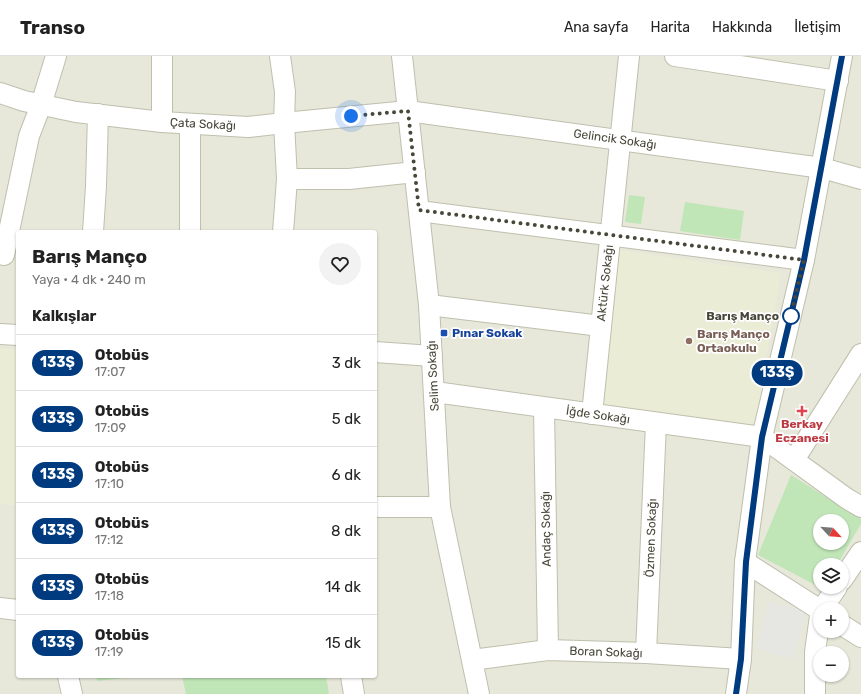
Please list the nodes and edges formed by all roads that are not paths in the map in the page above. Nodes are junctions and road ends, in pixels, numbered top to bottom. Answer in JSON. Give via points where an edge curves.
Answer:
{"nodes":[{"id":1,"x":56,"y":56,"type":"edge"},
{"id":2,"x":162,"y":56,"type":"edge"},
{"id":3,"x":280,"y":56,"type":"edge"},
{"id":4,"x":402,"y":56,"type":"edge"},
{"id":5,"x":629,"y":56,"type":"edge"},
{"id":6,"x":675,"y":56,"type":"edge"},
{"id":7,"x":842,"y":56,"type":"edge"},
{"id":8,"x":838,"y":81,"type":"junction"},
{"id":9,"x":0,"y":93,"type":"edge"},
{"id":10,"x":41,"y":105,"type":"junction"},
{"id":11,"x":408,"y":111,"type":"junction"},
{"id":12,"x":98,"y":114,"type":"junction"},
{"id":13,"x":162,"y":122,"type":"junction"},
{"id":14,"x":284,"y":123,"type":"junction"},
{"id":15,"x":190,"y":124,"type":"junction"},
{"id":16,"x":620,"y":140,"type":"junction"},
{"id":17,"x":822,"y":168,"type":"junction"},
{"id":18,"x":415,"y":172,"type":"junction"},
{"id":19,"x":860,"y":176,"type":"edge"},
{"id":20,"x":287,"y":179,"type":"junction"},
{"id":21,"x":419,"y":210,"type":"junction"},
{"id":22,"x":93,"y":230,"type":"edge"},
{"id":23,"x":190,"y":230,"type":"edge"},
{"id":24,"x":283,"y":230,"type":"edge"},
{"id":25,"x":610,"y":235,"type":"junction"},
{"id":26,"x":7,"y":255,"type":"edge"},
{"id":27,"x":804,"y":260,"type":"junction"},
{"id":28,"x":429,"y":305,"type":"junction"},
{"id":29,"x":601,"y":326,"type":"junction"},
{"id":30,"x":0,"y":334,"type":"edge"},
{"id":31,"x":16,"y":335,"type":"edge"},
{"id":32,"x":377,"y":352,"type":"edge"},
{"id":33,"x":861,"y":354,"type":"edge"},
{"id":34,"x":432,"y":356,"type":"junction"},
{"id":35,"x":435,"y":392,"type":"junction"},
{"id":36,"x":544,"y":408,"type":"junction"},
{"id":37,"x":592,"y":414,"type":"junction"},
{"id":38,"x":656,"y":423,"type":"junction"},
{"id":39,"x":762,"y":437,"type":"junction"},
{"id":40,"x":794,"y":460,"type":"junction"},
{"id":41,"x":440,"y":507,"type":"junction"},
{"id":42,"x":861,"y":507,"type":"edge"},
{"id":43,"x":377,"y":508,"type":"edge"},
{"id":44,"x":861,"y":552,"type":"edge"},
{"id":45,"x":746,"y":562,"type":"junction"},
{"id":46,"x":849,"y":570,"type":"edge"},
{"id":47,"x":813,"y":605,"type":"edge"},
{"id":48,"x":0,"y":608,"type":"edge"},
{"id":49,"x":16,"y":610,"type":"edge"},
{"id":50,"x":849,"y":629,"type":"edge"},
{"id":51,"x":861,"y":637,"type":"edge"},
{"id":52,"x":817,"y":638,"type":"edge"},
{"id":53,"x":548,"y":650,"type":"junction"},
{"id":54,"x":646,"y":653,"type":"junction"},
{"id":55,"x":741,"y":659,"type":"junction"},
{"id":56,"x":472,"y":660,"type":"junction"},
{"id":57,"x":68,"y":678,"type":"edge"},
{"id":58,"x":351,"y":678,"type":"edge"},
{"id":59,"x":72,"y":694,"type":"edge"},
{"id":60,"x":354,"y":694,"type":"edge"},
{"id":61,"x":479,"y":694,"type":"edge"},
{"id":62,"x":736,"y":694,"type":"edge"},
{"id":63,"x":815,"y":694,"type":"edge"}],
"edges":[{"from":1,"to":10,"type":"street"},
{"from":2,"to":13,"type":"street"},
{"from":3,"to":14,"type":"street","via":[[285,92]]},
{"from":4,"to":11,"type":"street","name":"Selim Sokağı"},
{"from":5,"to":16,"type":"street","name":"Aktürk Sokağı"},
{"from":6,"to":8,"type":"street"},
{"from":7,"to":8,"type":"street"},
{"from":8,"to":17,"type":"street"},
{"from":9,"to":10,"type":"street","name":"Çata Sokağı"},
{"from":10,"to":12,"type":"street","name":"Çata Sokağı"},
{"from":10,"to":26,"type":"street","via":[[29,136]]},
{"from":11,"to":14,"type":"street","name":"Çata Sokağı"},
{"from":11,"to":16,"type":"street","name":"Gelincik Sokağı"},
{"from":11,"to":18,"type":"street","name":"Selim Sokağı"},
{"from":12,"to":13,"type":"street","name":"Çata Sokağı"},
{"from":12,"to":22,"type":"street"},
{"from":13,"to":15,"type":"street","name":"Çata Sokağı"},
{"from":14,"to":15,"type":"street","name":"Çata Sokağı","via":[[248,127]]},
{"from":14,"to":20,"type":"street"},
{"from":15,"to":23,"type":"street"},
{"from":16,"to":17,"type":"street","name":"Gelincik Sokağı"},
{"from":16,"to":25,"type":"street","name":"Aktürk Sokağı"},
{"from":17,"to":19,"type":"street","name":"Gelincik Sokağı"},
{"from":17,"to":27,"type":"street"},
{"from":18,"to":20,"type":"street","via":[[349,179]]},
{"from":18,"to":21,"type":"street","name":"Selim Sokağı"},
{"from":20,"to":24,"type":"street"},
{"from":21,"to":25,"type":"street"},
{"from":21,"to":28,"type":"street","name":"Selim Sokağı"},
{"from":25,"to":27,"type":"street"},
{"from":25,"to":29,"type":"street","name":"Aktürk Sokağı"},
{"from":27,"to":39,"type":"street"},
{"from":28,"to":29,"type":"street"},
{"from":28,"to":34,"type":"street","name":"Selim Sokağı"},
{"from":29,"to":37,"type":"street","name":"Aktürk Sokağı"},
{"from":30,"to":31,"type":"street"},
{"from":32,"to":34,"type":"street"},
{"from":33,"to":40,"type":"street"},
{"from":34,"to":35,"type":"street","name":"Selim Sokağı"},
{"from":35,"to":36,"type":"street","name":"İğde Sokağı"},
{"from":35,"to":41,"type":"street","name":"Selim Sokağı"},
{"from":36,"to":37,"type":"street","name":"İğde Sokağı"},
{"from":36,"to":53,"type":"street","name":"Andaç Sokağı"},
{"from":37,"to":38,"type":"street","name":"İğde Sokağı"},
{"from":38,"to":39,"type":"street","name":"İğde Sokağı"},
{"from":38,"to":54,"type":"street","name":"Özmen Sokağı"},
{"from":39,"to":40,"type":"street"},
{"from":39,"to":45,"type":"street"},
{"from":40,"to":42,"type":"street"},
{"from":41,"to":43,"type":"street"},
{"from":41,"to":56,"type":"street","name":"Selim Sokağı"},
{"from":44,"to":46,"type":"street"},
{"from":45,"to":47,"type":"street"},
{"from":45,"to":55,"type":"street"},
{"from":48,"to":49,"type":"street"},
{"from":50,"to":51,"type":"street"},
{"from":52,"to":63,"type":"street"},
{"from":53,"to":54,"type":"street","name":"Boran Sokağı"},
{"from":53,"to":56,"type":"street","name":"Boran Sokağı"},
{"from":54,"to":55,"type":"street","name":"Boran Sokağı"},
{"from":55,"to":62,"type":"street"},
{"from":56,"to":61,"type":"street","name":"Selim Sokağı"},
{"from":57,"to":59,"type":"street"},
{"from":58,"to":60,"type":"street"}]}
